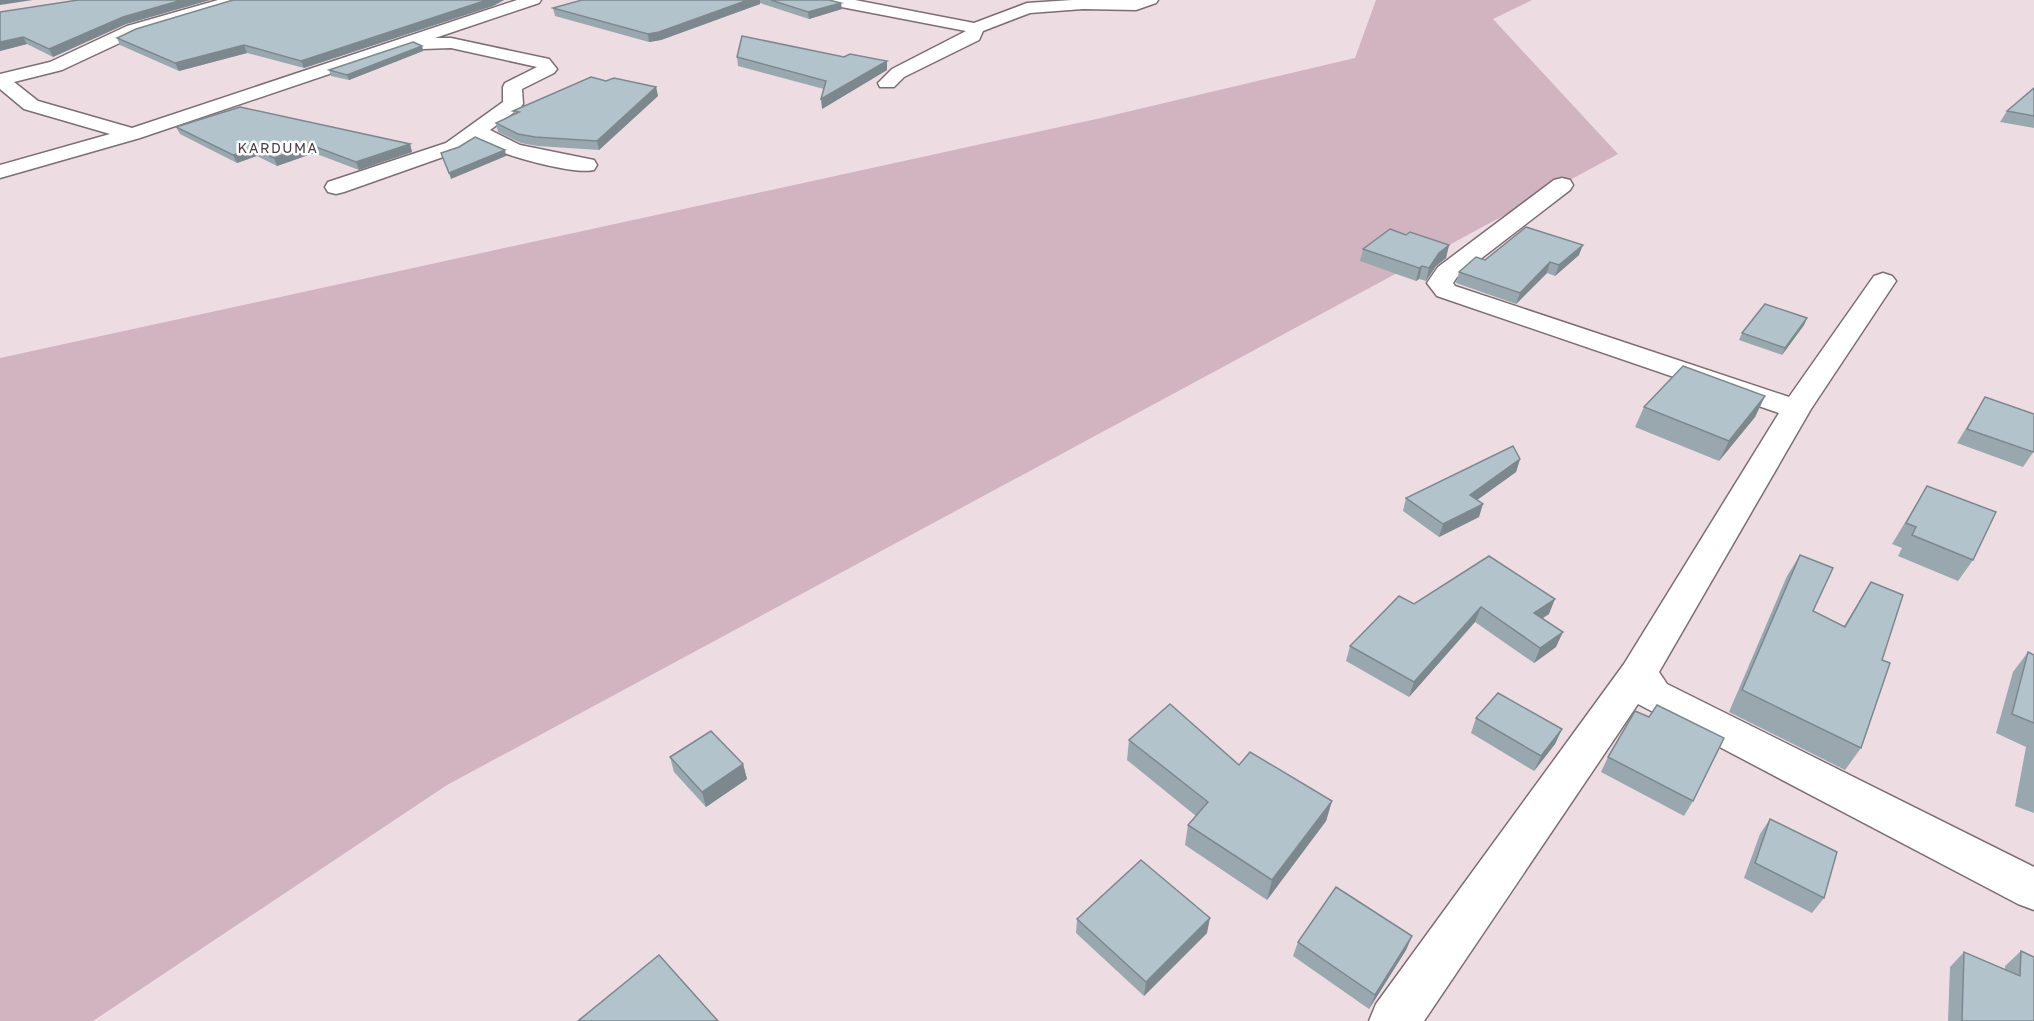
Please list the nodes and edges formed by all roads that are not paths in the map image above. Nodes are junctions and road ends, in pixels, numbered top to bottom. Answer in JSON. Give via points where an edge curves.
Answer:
{"nodes":[{"id":1,"x":235,"y":0,"type":"edge"},
{"id":2,"x":533,"y":0,"type":"edge"},
{"id":3,"x":831,"y":0,"type":"edge"},
{"id":4,"x":915,"y":0,"type":"edge"},
{"id":5,"x":1150,"y":0,"type":"edge"},
{"id":6,"x":896,"y":13,"type":"junction"},
{"id":7,"x":975,"y":28,"type":"junction"},
{"id":8,"x":403,"y":44,"type":"junction"},
{"id":9,"x":887,"y":83,"type":"dead end"},
{"id":10,"x":477,"y":130,"type":"junction"},
{"id":11,"x":133,"y":134,"type":"junction"},
{"id":12,"x":586,"y":165,"type":"dead end"},
{"id":13,"x":0,"y":172,"type":"edge"},
{"id":14,"x":1562,"y":185,"type":"dead end"},
{"id":15,"x":336,"y":187,"type":"dead end"},
{"id":16,"x":1883,"y":281,"type":"dead end"},
{"id":17,"x":1796,"y":409,"type":"junction"},
{"id":18,"x":1639,"y":673,"type":"junction"},
{"id":19,"x":2034,"y":890,"type":"edge"},
{"id":20,"x":1394,"y":1021,"type":"edge"}],
"edges":[{"from":1,"to":11,"type":"street","via":[[134,30],[56,66],[0,80],[31,105]]},
{"from":2,"to":8,"type":"street"},
{"from":3,"to":6,"type":"street"},
{"from":4,"to":6,"type":"street"},
{"from":5,"to":7,"type":"street","via":[[1136,5],[1027,8]]},
{"from":6,"to":7,"type":"street"},
{"from":7,"to":9,"type":"street","via":[[973,36],[898,72]]},
{"from":8,"to":10,"type":"street","via":[[451,44],[543,63],[548,69],[512,87],[513,104]]},
{"from":8,"to":11,"type":"street"},
{"from":10,"to":12,"type":"street","via":[[484,138],[523,151]]},
{"from":10,"to":15,"type":"street","via":[[453,147]]},
{"from":11,"to":13,"type":"street"},
{"from":14,"to":17,"type":"street","via":[[1447,272],[1440,283],[1446,291]]},
{"from":16,"to":17,"type":"street"},
{"from":17,"to":18,"type":"street"},
{"from":18,"to":19,"type":"street","via":[[1653,695]]},
{"from":18,"to":20,"type":"street"}]}
